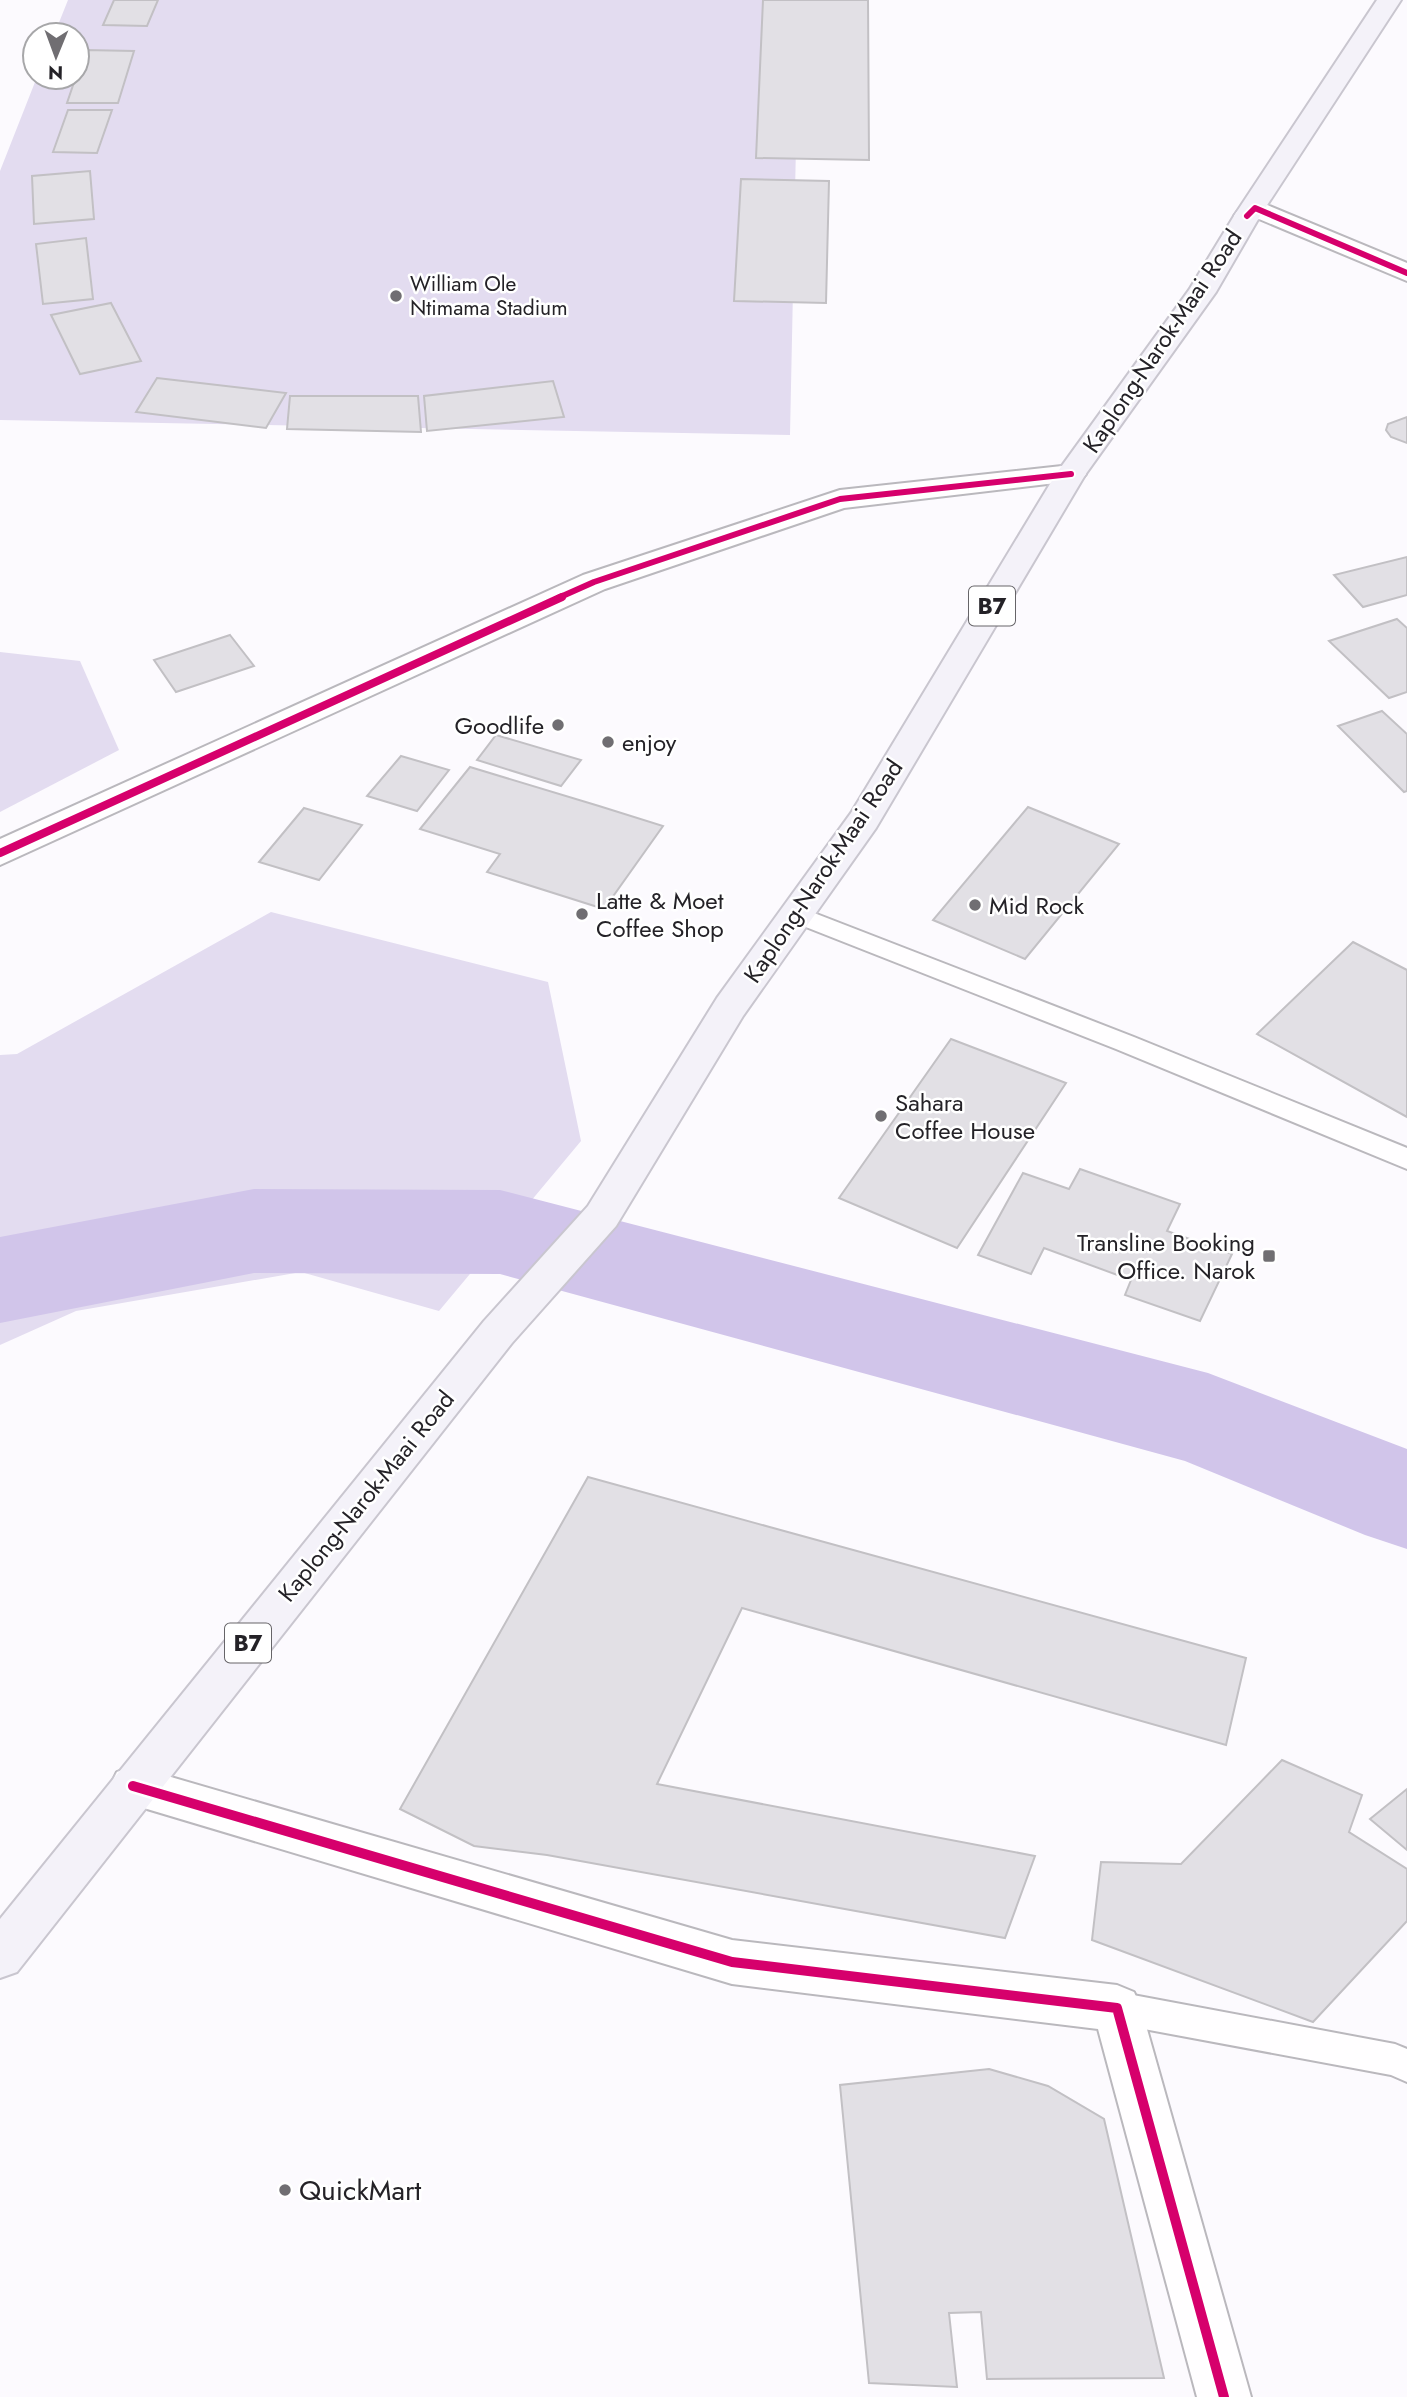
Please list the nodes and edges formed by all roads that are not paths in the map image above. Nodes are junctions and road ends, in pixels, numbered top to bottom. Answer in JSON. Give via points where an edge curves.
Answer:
{"nodes":[{"id":1,"x":1389,"y":0,"type":"edge"},
{"id":2,"x":1247,"y":216,"type":"junction"},
{"id":3,"x":1407,"y":273,"type":"edge"},
{"id":4,"x":1071,"y":474,"type":"junction"},
{"id":5,"x":0,"y":853,"type":"edge"},
{"id":6,"x":796,"y":914,"type":"junction"},
{"id":7,"x":1407,"y":1159,"type":"edge"},
{"id":8,"x":133,"y":1786,"type":"junction"},
{"id":9,"x":0,"y":1956,"type":"edge"},
{"id":10,"x":1117,"y":2008,"type":"junction"},
{"id":11,"x":1407,"y":2066,"type":"edge"},
{"id":12,"x":1224,"y":2397,"type":"edge"}],
"edges":[{"from":1,"to":2,"type":"highway","name":"Kaplong-Narok-Maai Road","number":"B7"},
{"from":2,"to":3,"type":"street","via":[[1255,208]]},
{"from":2,"to":4,"type":"highway","name":"Kaplong-Narok-Maai Road","number":"B7","via":[[1202,292]]},
{"from":4,"to":5,"type":"street","via":[[840,499],[594,582]]},
{"from":4,"to":6,"type":"highway","name":"Kaplong-Narok-Maai Road","number":"B7","via":[[864,820]]},
{"from":6,"to":7,"type":"lane"},
{"from":6,"to":8,"type":"highway","name":"Kaplong-Narok-Maai Road","number":"B7","via":[[730,1007],[602,1216],[498,1332]]},
{"from":8,"to":9,"type":"highway","name":"Kaplong-Narok-Maai Road","number":"B7"},
{"from":8,"to":10,"type":"street","via":[[732,1962]]},
{"from":10,"to":11,"type":"lane","via":[[1395,2060]]},
{"from":10,"to":12,"type":"street"}]}
